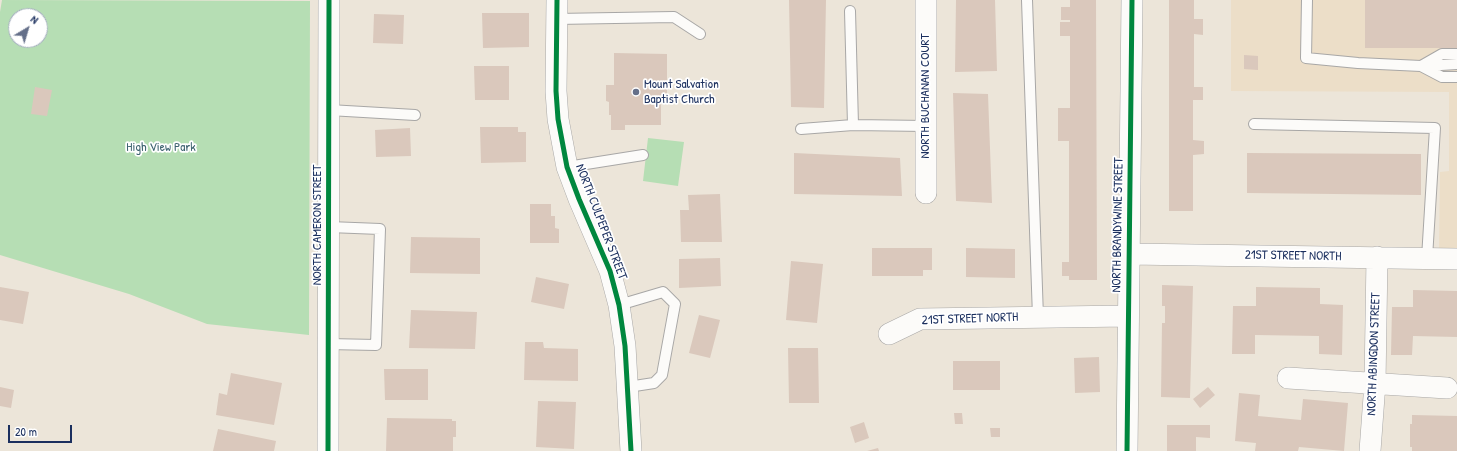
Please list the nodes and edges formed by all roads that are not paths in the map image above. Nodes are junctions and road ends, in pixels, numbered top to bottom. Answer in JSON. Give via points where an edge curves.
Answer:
{"nodes":[{"id":1,"x":329,"y":0,"type":"edge"},
{"id":2,"x":926,"y":0,"type":"edge"},
{"id":3,"x":1027,"y":0,"type":"edge"},
{"id":4,"x":1132,"y":0,"type":"edge"},
{"id":5,"x":1307,"y":0,"type":"edge"},
{"id":6,"x":556,"y":10,"type":"edge"},
{"id":7,"x":850,"y":11,"type":"dead end"},
{"id":8,"x":700,"y":34,"type":"dead end"},
{"id":9,"x":1457,"y":54,"type":"edge"},
{"id":10,"x":1457,"y":64,"type":"edge"},
{"id":11,"x":1421,"y":66,"type":"junction"},
{"id":12,"x":1457,"y":77,"type":"edge"},
{"id":13,"x":329,"y":110,"type":"junction"},
{"id":14,"x":416,"y":115,"type":"dead end"},
{"id":15,"x":1254,"y":124,"type":"dead end"},
{"id":16,"x":853,"y":125,"type":"junction"},
{"id":17,"x":926,"y":126,"type":"junction"},
{"id":18,"x":801,"y":129,"type":"dead end"},
{"id":19,"x":643,"y":155,"type":"dead end"},
{"id":20,"x":567,"y":167,"type":"junction"},
{"id":21,"x":926,"y":193,"type":"dead end"},
{"id":22,"x":329,"y":228,"type":"junction"},
{"id":23,"x":1130,"y":254,"type":"junction"},
{"id":24,"x":1377,"y":257,"type":"junction"},
{"id":25,"x":1427,"y":258,"type":"junction"},
{"id":26,"x":1457,"y":259,"type":"edge"},
{"id":27,"x":619,"y":305,"type":"junction"},
{"id":28,"x":1127,"y":316,"type":"junction"},
{"id":29,"x":1038,"y":317,"type":"junction"},
{"id":30,"x":889,"y":334,"type":"dead end"},
{"id":31,"x":328,"y":344,"type":"junction"},
{"id":32,"x":1288,"y":378,"type":"dead end"},
{"id":33,"x":1375,"y":383,"type":"junction"},
{"id":34,"x":628,"y":387,"type":"junction"},
{"id":35,"x":1448,"y":388,"type":"dead end"},
{"id":36,"x":328,"y":451,"type":"edge"},
{"id":37,"x":631,"y":451,"type":"edge"},
{"id":38,"x":1127,"y":451,"type":"edge"},
{"id":39,"x":1370,"y":451,"type":"edge"}],
"edges":[{"from":1,"to":13,"type":"street","name":"NORTH CAMERON STREET"},
{"from":2,"to":17,"type":"street","name":"NORTH BUCHANAN COURT"},
{"from":3,"to":29,"type":"lane"},
{"from":4,"to":23,"type":"street","name":"NORTH BRANDYWINE STREET"},
{"from":5,"to":11,"type":"lane","via":[[1306,58],[1358,64]]},
{"from":6,"to":8,"type":"lane","via":[[674,17]]},
{"from":6,"to":20,"type":"street","name":"NORTH CULPEPER STREET","via":[[556,91],[558,119]]},
{"from":7,"to":16,"type":"lane"},
{"from":9,"to":11,"type":"lane","via":[[1442,54]]},
{"from":10,"to":11,"type":"lane"},
{"from":11,"to":12,"type":"lane","via":[[1442,77]]},
{"from":13,"to":14,"type":"lane"},
{"from":13,"to":22,"type":"street","name":"NORTH CAMERON STREET"},
{"from":15,"to":25,"type":"lane","via":[[1435,128]]},
{"from":16,"to":17,"type":"lane"},
{"from":16,"to":18,"type":"lane"},
{"from":17,"to":21,"type":"street","name":"NORTH BUCHANAN COURT"},
{"from":19,"to":20,"type":"lane"},
{"from":20,"to":27,"type":"street","name":"NORTH CULPEPER STREET","via":[[610,271]]},
{"from":22,"to":31,"type":"street","name":"NORTH CAMERON STREET"},
{"from":22,"to":31,"type":"lane","via":[[380,229],[376,345]]},
{"from":23,"to":24,"type":"street","name":"21ST STREET NORTH"},
{"from":23,"to":28,"type":"street","name":"NORTH BRANDYWINE STREET"},
{"from":24,"to":25,"type":"street","name":"21ST STREET NORTH"},
{"from":24,"to":33,"type":"street","name":"NORTH ABINGDON STREET"},
{"from":25,"to":26,"type":"street","name":"21ST STREET NORTH"},
{"from":27,"to":34,"type":"street","name":"NORTH CULPEPER STREET"},
{"from":27,"to":34,"type":"lane","via":[[663,292],[675,304],[662,375],[654,383]]},
{"from":28,"to":29,"type":"street","name":"21ST STREET NORTH"},
{"from":28,"to":38,"type":"street","name":"NORTH BRANDYWINE STREET"},
{"from":29,"to":30,"type":"street","name":"21ST STREET NORTH","via":[[920,319]]},
{"from":31,"to":36,"type":"street","name":"NORTH CAMERON STREET"},
{"from":32,"to":33,"type":"street"},
{"from":33,"to":35,"type":"street"},
{"from":33,"to":39,"type":"street","name":"NORTH ABINGDON STREET"},
{"from":34,"to":37,"type":"street","name":"NORTH CULPEPER STREET"}]}
